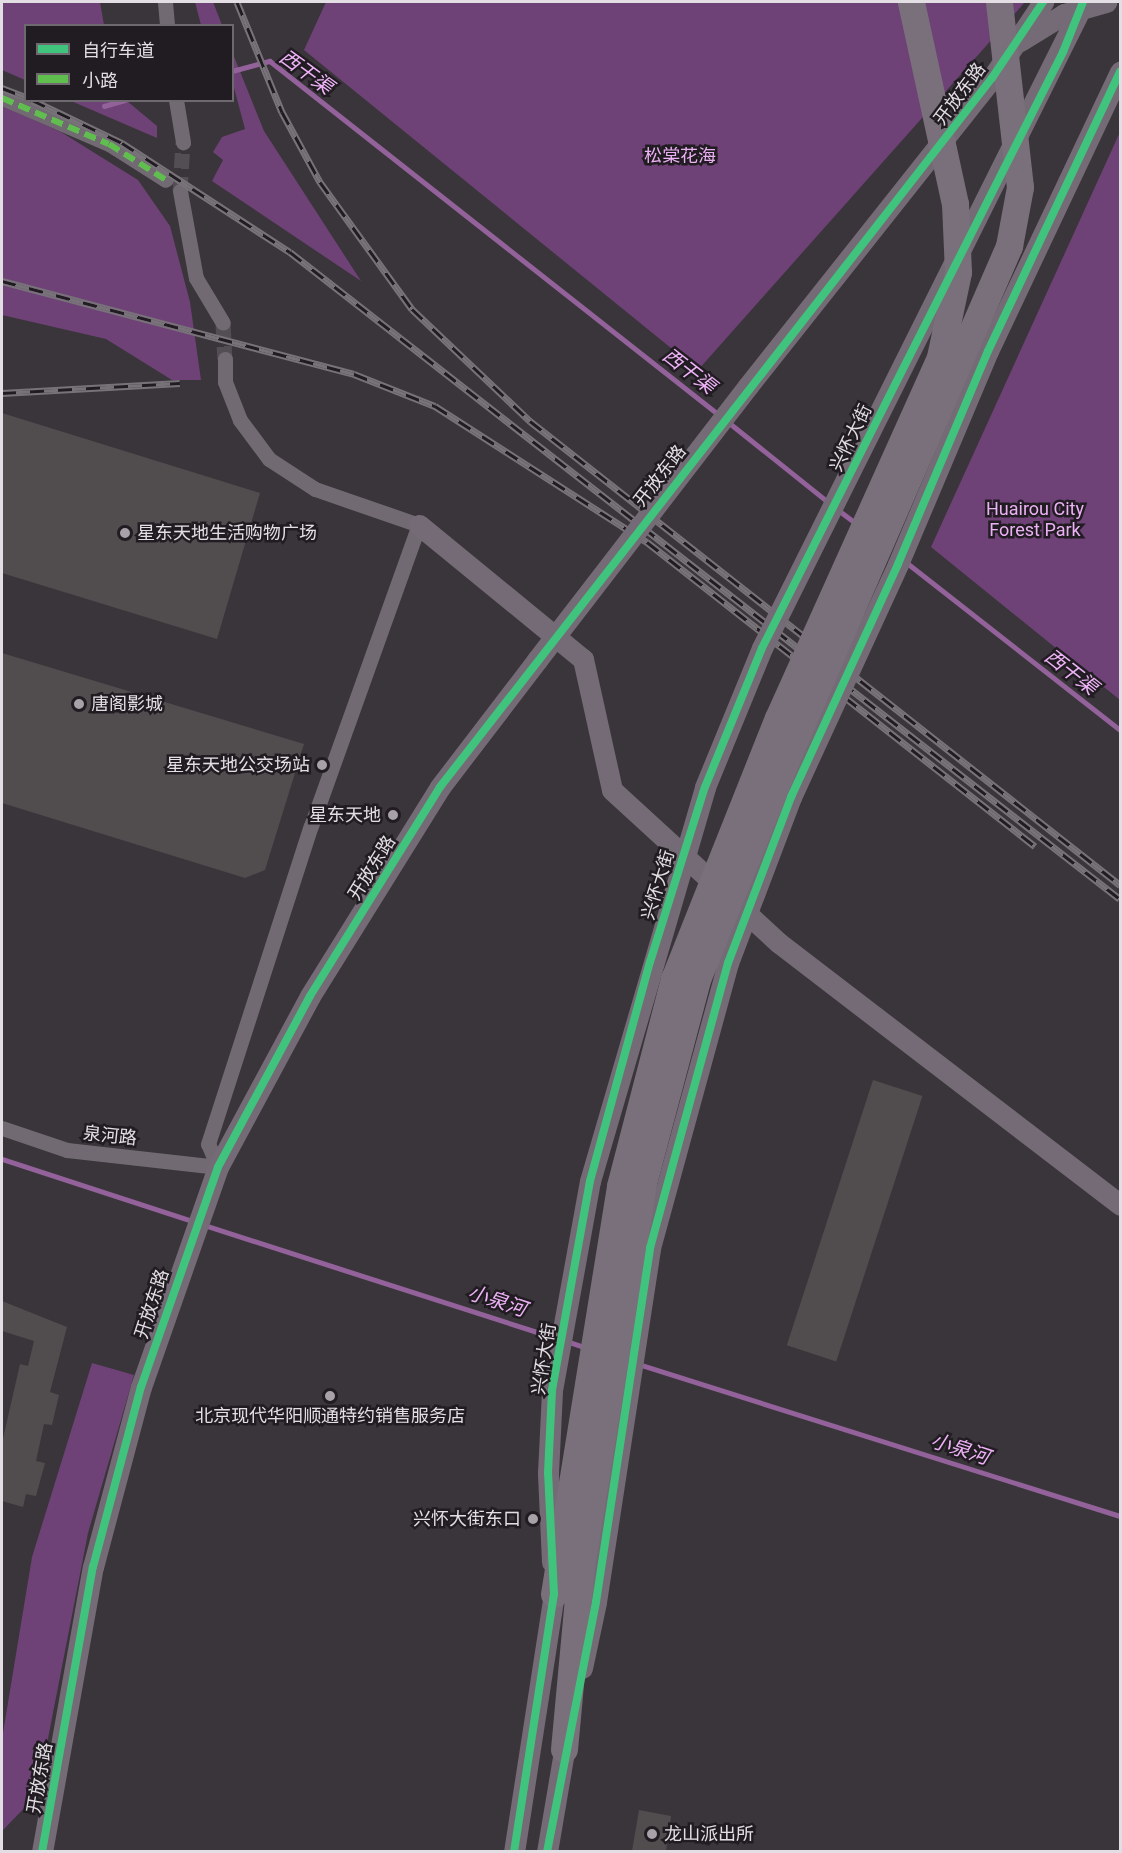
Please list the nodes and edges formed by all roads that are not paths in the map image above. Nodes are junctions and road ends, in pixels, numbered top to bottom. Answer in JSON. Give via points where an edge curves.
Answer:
{"nodes":[{"id":1,"x":165,"y":2,"type":"edge"},
{"id":2,"x":911,"y":2,"type":"edge"},
{"id":3,"x":999,"y":2,"type":"edge"},
{"id":4,"x":1043,"y":2,"type":"edge"},
{"id":5,"x":1106,"y":2,"type":"edge"},
{"id":6,"x":1081,"y":6,"type":"edge"},
{"id":7,"x":167,"y":24,"type":"edge"},
{"id":8,"x":1014,"y":45,"type":"junction"},
{"id":9,"x":1120,"y":72,"type":"edge"},
{"id":10,"x":2,"y":98,"type":"edge"},
{"id":11,"x":176,"y":102,"type":"edge"},
{"id":12,"x":183,"y":142,"type":"tunnel mouth"},
{"id":13,"x":166,"y":180,"type":"dead end"},
{"id":14,"x":180,"y":191,"type":"tunnel mouth"},
{"id":15,"x":223,"y":323,"type":"tunnel mouth"},
{"id":16,"x":225,"y":359,"type":"tunnel mouth"},
{"id":17,"x":419,"y":525,"type":"junction"},
{"id":18,"x":2,"y":1128,"type":"edge"},
{"id":19,"x":218,"y":1167,"type":"junction"},
{"id":20,"x":1120,"y":1205,"type":"edge"},
{"id":21,"x":554,"y":1594,"type":"junction"},
{"id":22,"x":564,"y":1749,"type":"junction"},
{"id":23,"x":42,"y":1851,"type":"edge"},
{"id":24,"x":514,"y":1851,"type":"edge"},
{"id":25,"x":547,"y":1851,"type":"edge"}],
"edges":[{"from":1,"to":7,"type":"street"},
{"from":2,"to":21,"type":"highway","bridge":true,"via":[[956,204],[958,272],[940,357],[778,718],[674,979],[620,1186]]},
{"from":3,"to":22,"type":"highway","bridge":true,"via":[[1020,187],[1010,246],[790,750],[698,977],[643,1184],[581,1566]]},
{"from":4,"to":8,"type":"main road","name":"开放东路"},
{"from":5,"to":6,"type":"main road"},
{"from":6,"to":8,"type":"main road"},
{"from":6,"to":21,"type":"main road","name":"兴怀大街","bridge":true,"via":[[762,648],[705,787],[590,1181],[552,1390],[548,1473]]},
{"from":8,"to":19,"type":"main road","name":"开放东路","bridge":true,"via":[[440,787],[310,996]]},
{"from":9,"to":22,"type":"main road","bridge":true,"via":[[988,351],[898,564],[791,797],[728,963],[650,1248],[596,1602]]},
{"from":10,"to":13,"type":"street","via":[[109,144]]},
{"from":11,"to":12,"type":"street"},
{"from":14,"to":15,"type":"street","via":[[196,278]]},
{"from":16,"to":17,"type":"street","via":[[225,382],[240,420],[269,459],[315,489]]},
{"from":17,"to":19,"type":"street","via":[[311,826],[208,1144]]},
{"from":17,"to":20,"type":"main road","via":[[584,659],[612,790],[779,943]]},
{"from":18,"to":19,"type":"street","name":"泉河路","via":[[67,1150]]},
{"from":19,"to":23,"type":"main road","name":"开放东路","via":[[141,1387],[93,1567]]},
{"from":21,"to":24,"type":"main road","name":"兴怀大街"},
{"from":22,"to":25,"type":"main road"}]}
